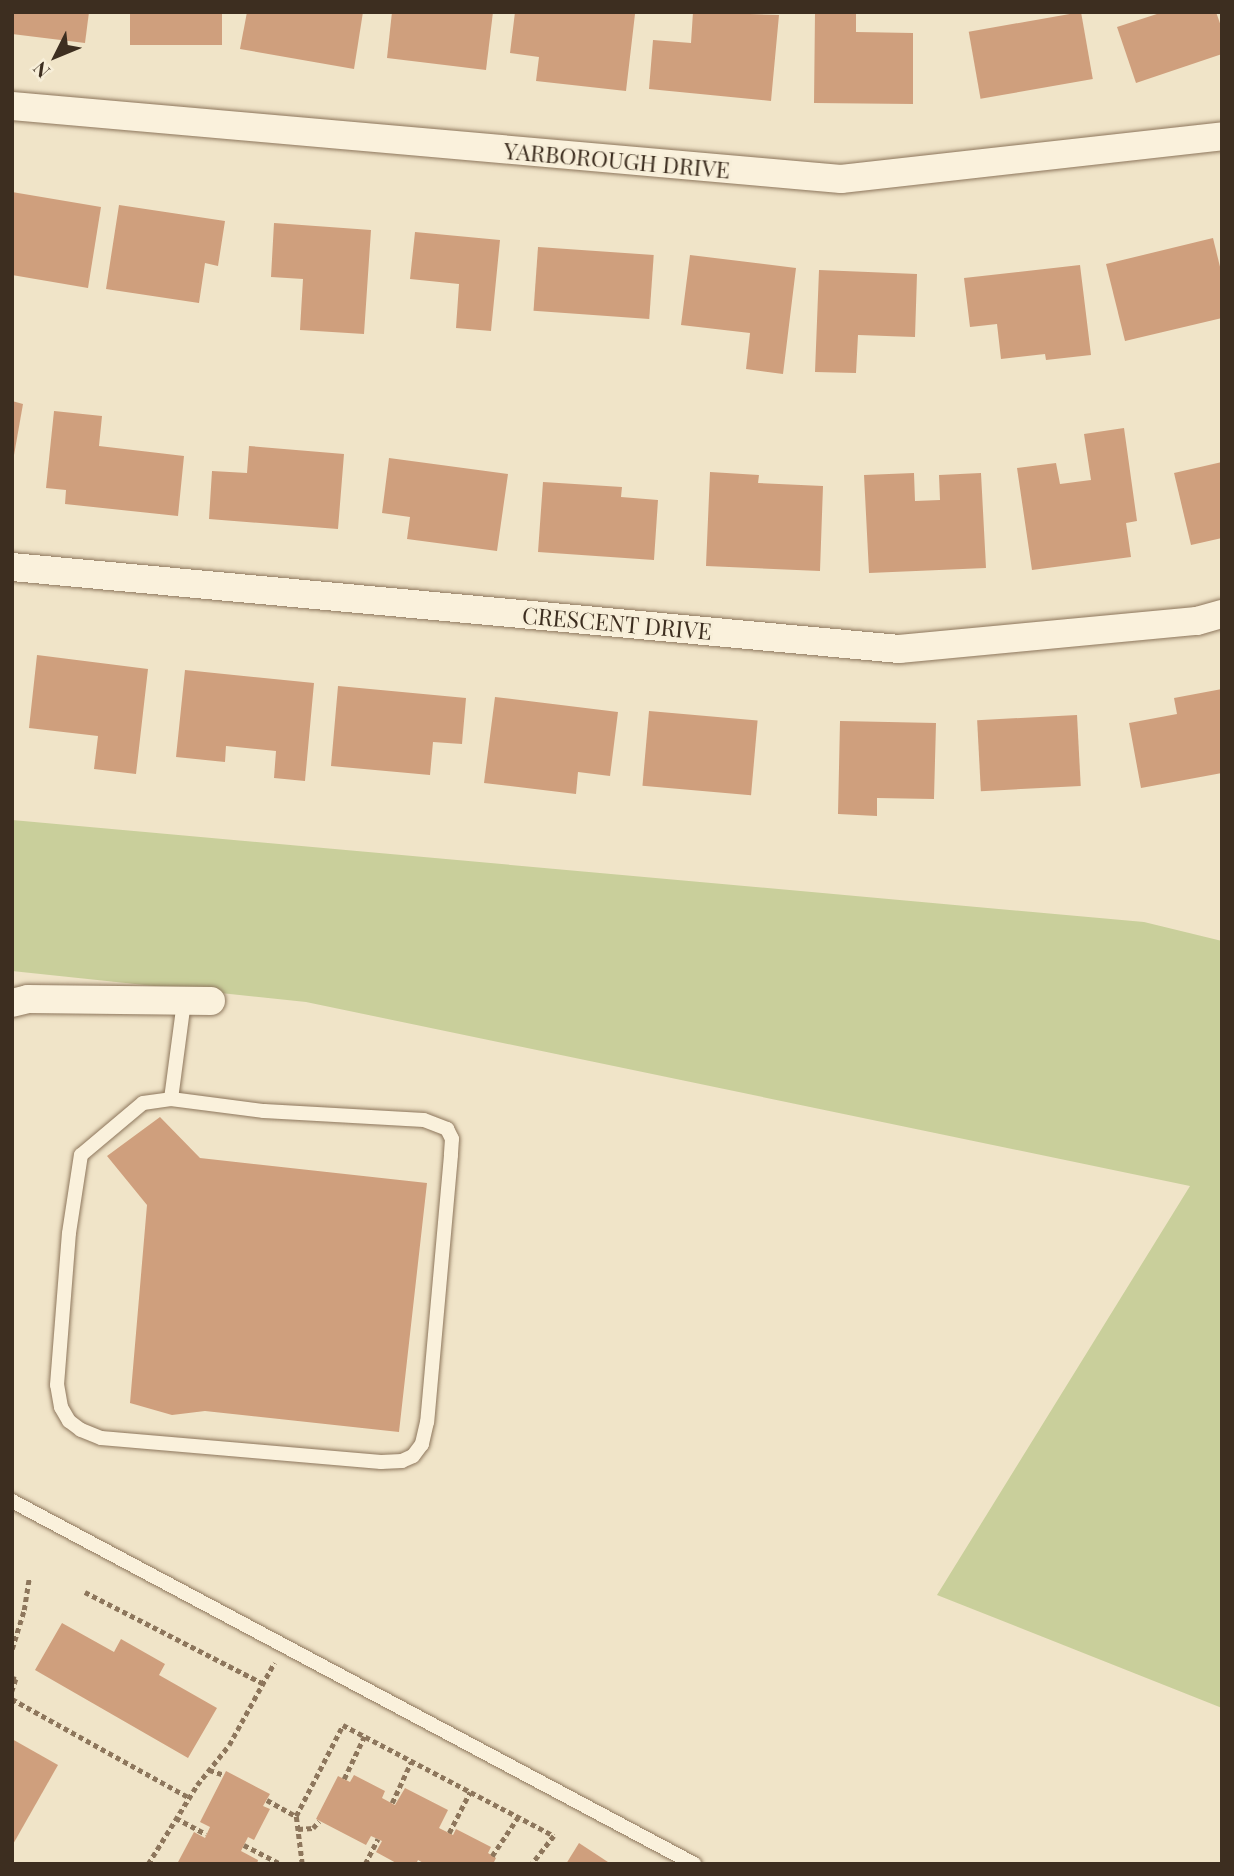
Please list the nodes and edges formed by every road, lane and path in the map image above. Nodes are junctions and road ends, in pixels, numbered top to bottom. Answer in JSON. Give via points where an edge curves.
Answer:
{"nodes":[{"id":1,"x":12,"y":106,"type":"edge"},
{"id":2,"x":1222,"y":136,"type":"edge"},
{"id":3,"x":12,"y":567,"type":"edge"},
{"id":4,"x":1222,"y":614,"type":"edge"},
{"id":5,"x":198,"y":1001,"type":"joint"},
{"id":6,"x":12,"y":1003,"type":"edge"},
{"id":7,"x":171,"y":1099,"type":"junction"},
{"id":8,"x":12,"y":1501,"type":"edge"},
{"id":9,"x":29,"y":1577,"type":"dead end"},
{"id":10,"x":85,"y":1592,"type":"dead end"},
{"id":11,"x":284,"y":1646,"type":"junction"},
{"id":12,"x":12,"y":1649,"type":"edge"},
{"id":13,"x":12,"y":1678,"type":"edge"},
{"id":14,"x":264,"y":1684,"type":"junction"},
{"id":15,"x":12,"y":1691,"type":"edge"},
{"id":16,"x":12,"y":1699,"type":"edge"},
{"id":17,"x":364,"y":1737,"type":"junction"},
{"id":18,"x":411,"y":1762,"type":"junction"},
{"id":19,"x":209,"y":1770,"type":"junction"},
{"id":20,"x":224,"y":1775,"type":"dead end"},
{"id":21,"x":344,"y":1779,"type":"dead end"},
{"id":22,"x":470,"y":1792,"type":"junction"},
{"id":23,"x":190,"y":1798,"type":"junction"},
{"id":24,"x":267,"y":1800,"type":"dead end"},
{"id":25,"x":392,"y":1803,"type":"dead end"},
{"id":26,"x":296,"y":1816,"type":"junction"},
{"id":27,"x":518,"y":1817,"type":"junction"},
{"id":28,"x":176,"y":1818,"type":"junction"},
{"id":29,"x":319,"y":1821,"type":"dead end"},
{"id":30,"x":298,"y":1829,"type":"junction"},
{"id":31,"x":206,"y":1833,"type":"dead end"},
{"id":32,"x":449,"y":1833,"type":"dead end"},
{"id":33,"x":378,"y":1839,"type":"dead end"},
{"id":34,"x":244,"y":1845,"type":"dead end"},
{"id":35,"x":492,"y":1856,"type":"dead end"},
{"id":36,"x":149,"y":1863,"type":"edge"},
{"id":37,"x":281,"y":1864,"type":"edge"},
{"id":38,"x":302,"y":1864,"type":"edge"},
{"id":39,"x":365,"y":1864,"type":"edge"},
{"id":40,"x":532,"y":1864,"type":"edge"},
{"id":41,"x":694,"y":1864,"type":"edge"}],
"edges":[{"from":1,"to":2,"type":"street","name":"YARBOROUGH DRIVE","via":[[841,179]]},
{"from":3,"to":4,"type":"street","name":"CRESCENT DRIVE","via":[[899,649],[1197,621]]},
{"from":5,"to":6,"type":"street","via":[[28,999]]},
{"from":5,"to":7,"type":"lane"},
{"from":7,"to":7,"type":"lane","via":[[143,1103],[80,1155],[57,1385],[69,1421],[101,1438],[381,1462],[413,1456],[422,1444],[427,1422],[451,1155],[447,1129],[424,1120],[264,1111]]},
{"from":8,"to":11,"type":"lane"},
{"from":9,"to":12,"type":"path"},
{"from":10,"to":14,"type":"path"},
{"from":11,"to":14,"type":"path"},
{"from":11,"to":41,"type":"lane"},
{"from":13,"to":15,"type":"path","via":[[16,1679]]},
{"from":14,"to":19,"type":"path"},
{"from":16,"to":23,"type":"path"},
{"from":17,"to":18,"type":"path"},
{"from":17,"to":21,"type":"path"},
{"from":17,"to":26,"type":"path","via":[[342,1725]]},
{"from":18,"to":22,"type":"path"},
{"from":18,"to":25,"type":"path"},
{"from":19,"to":20,"type":"path"},
{"from":19,"to":23,"type":"path"},
{"from":22,"to":27,"type":"path"},
{"from":22,"to":32,"type":"path"},
{"from":23,"to":28,"type":"path"},
{"from":24,"to":26,"type":"path"},
{"from":26,"to":30,"type":"path"},
{"from":27,"to":35,"type":"path"},
{"from":27,"to":40,"type":"path","via":[[554,1836]]},
{"from":28,"to":31,"type":"path"},
{"from":28,"to":36,"type":"path"},
{"from":29,"to":30,"type":"path","via":[[313,1828]]},
{"from":30,"to":38,"type":"path"},
{"from":33,"to":39,"type":"path"},
{"from":34,"to":37,"type":"path"}]}
